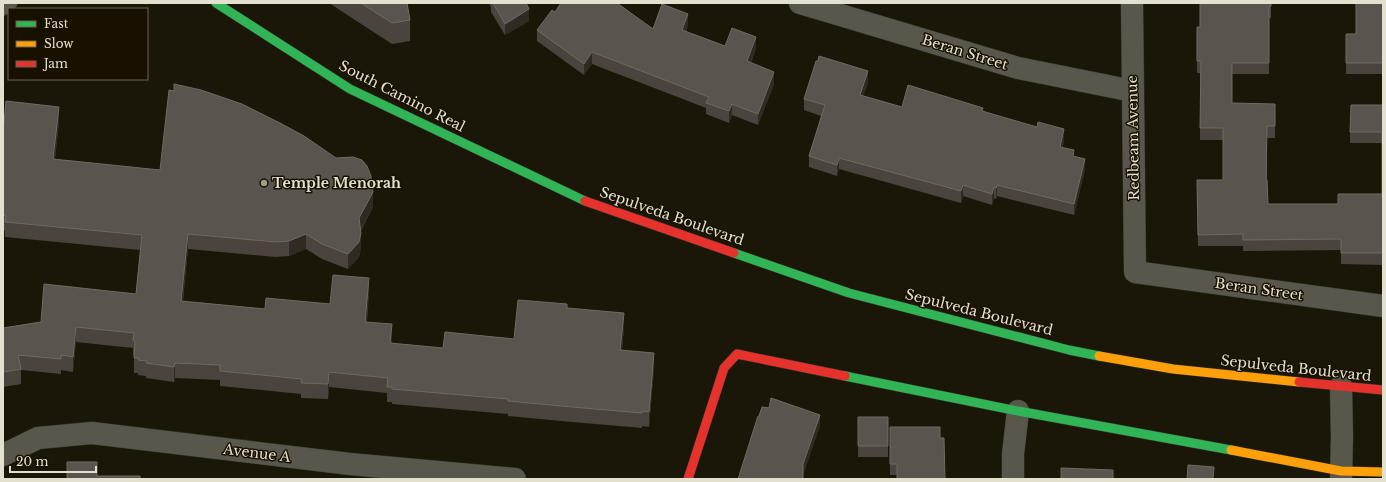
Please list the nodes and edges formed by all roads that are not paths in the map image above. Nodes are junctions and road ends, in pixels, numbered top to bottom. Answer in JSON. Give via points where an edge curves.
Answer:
{"nodes":[{"id":1,"x":12,"y":3,"type":"edge"},
{"id":2,"x":216,"y":3,"type":"edge"},
{"id":3,"x":800,"y":3,"type":"edge"},
{"id":4,"x":1132,"y":3,"type":"edge"},
{"id":5,"x":3,"y":10,"type":"edge"},
{"id":6,"x":1133,"y":91,"type":"junction"},
{"id":7,"x":583,"y":200,"type":"joint"},
{"id":8,"x":1135,"y":272,"type":"joint"},
{"id":9,"x":1383,"y":306,"type":"edge"},
{"id":10,"x":1341,"y":386,"type":"junction"},
{"id":11,"x":1383,"y":390,"type":"edge"},
{"id":12,"x":1018,"y":411,"type":"junction"},
{"id":13,"x":3,"y":455,"type":"edge"},
{"id":14,"x":351,"y":472,"type":"edge"},
{"id":15,"x":1383,"y":472,"type":"edge"},
{"id":16,"x":1341,"y":475,"type":"edge"},
{"id":17,"x":515,"y":479,"type":"edge"},
{"id":18,"x":688,"y":479,"type":"edge"},
{"id":19,"x":1013,"y":479,"type":"edge"}],
"edges":[{"from":1,"to":5,"type":"lane"},
{"from":2,"to":7,"type":"main road","name":"South Camino Real","via":[[350,89]]},
{"from":3,"to":6,"type":"street","name":"Beran Street","via":[[1018,68]]},
{"from":4,"to":6,"type":"street","name":"Redbeam Avenue"},
{"from":6,"to":8,"type":"street","name":"Redbeam Avenue"},
{"from":7,"to":10,"type":"main road","name":"Sepulveda Boulevard","via":[[849,293],[1069,350],[1173,369]]},
{"from":8,"to":9,"type":"street","name":"Beran Street"},
{"from":10,"to":11,"type":"main road","name":"Sepulveda Boulevard"},
{"from":10,"to":16,"type":"street"},
{"from":12,"to":16,"type":"main road","via":[[1288,460]]},
{"from":12,"to":18,"type":"main road","via":[[737,354],[724,368]]},
{"from":12,"to":19,"type":"street"},
{"from":13,"to":14,"type":"street","name":"Avenue A","via":[[38,438],[92,433]]},
{"from":14,"to":17,"type":"street","name":"Avenue A"},
{"from":15,"to":16,"type":"main road"}]}
